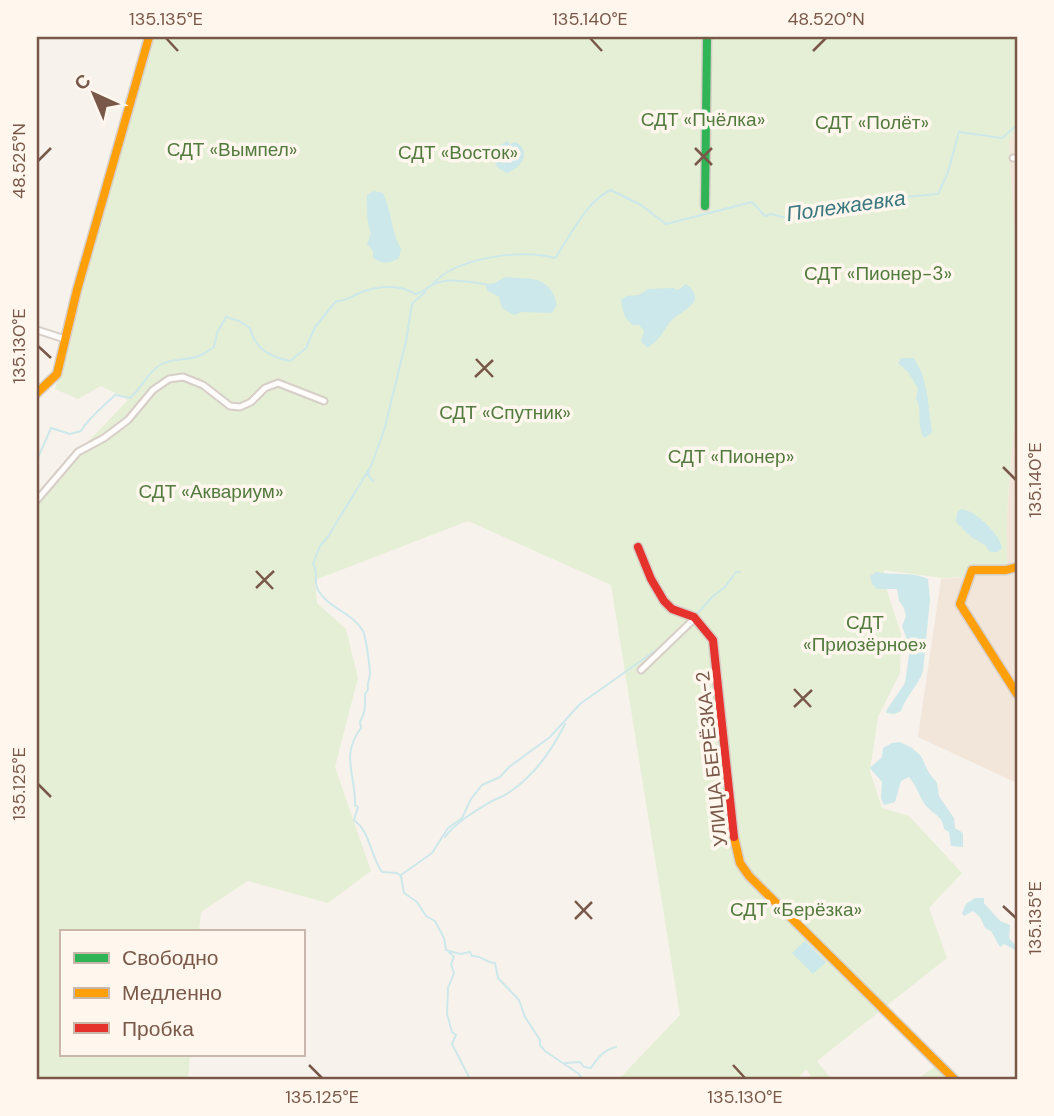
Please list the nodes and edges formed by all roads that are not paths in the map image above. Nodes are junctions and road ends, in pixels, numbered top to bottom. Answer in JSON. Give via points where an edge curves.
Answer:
{"nodes":[{"id":1,"x":149,"y":37,"type":"edge"},
{"id":2,"x":707,"y":37,"type":"edge"},
{"id":3,"x":705,"y":206,"type":"dead end"},
{"id":4,"x":37,"y":330,"type":"edge"},
{"id":5,"x":65,"y":339,"type":"junction"},
{"id":6,"x":37,"y":393,"type":"edge"},
{"id":7,"x":324,"y":401,"type":"dead end"},
{"id":8,"x":37,"y":500,"type":"edge"},
{"id":9,"x":638,"y":547,"type":"dead end"},
{"id":10,"x":1017,"y":567,"type":"edge"},
{"id":11,"x":694,"y":619,"type":"junction"},
{"id":12,"x":641,"y":670,"type":"dead end"},
{"id":13,"x":1017,"y":695,"type":"edge"},
{"id":14,"x":954,"y":1079,"type":"edge"}],
"edges":[{"from":1,"to":5,"type":"street"},
{"from":2,"to":3,"type":"street"},
{"from":4,"to":5,"type":"street"},
{"from":5,"to":6,"type":"street","via":[[57,374]]},
{"from":7,"to":8,"type":"street","via":[[278,383],[265,387],[251,402],[230,406],[203,385],[183,377],[169,379],[153,390],[128,420],[78,452]]},
{"from":9,"to":11,"type":"street","name":"УЛИЦА БЕРЁЗКА-2","via":[[670,607]]},
{"from":10,"to":13,"type":"street","via":[[972,570],[961,598],[962,610]]},
{"from":11,"to":12,"type":"street"},
{"from":11,"to":14,"type":"street","name":"УЛИЦА БЕРЁЗКА-2","via":[[709,632],[715,645],[740,863],[848,977]]}]}
